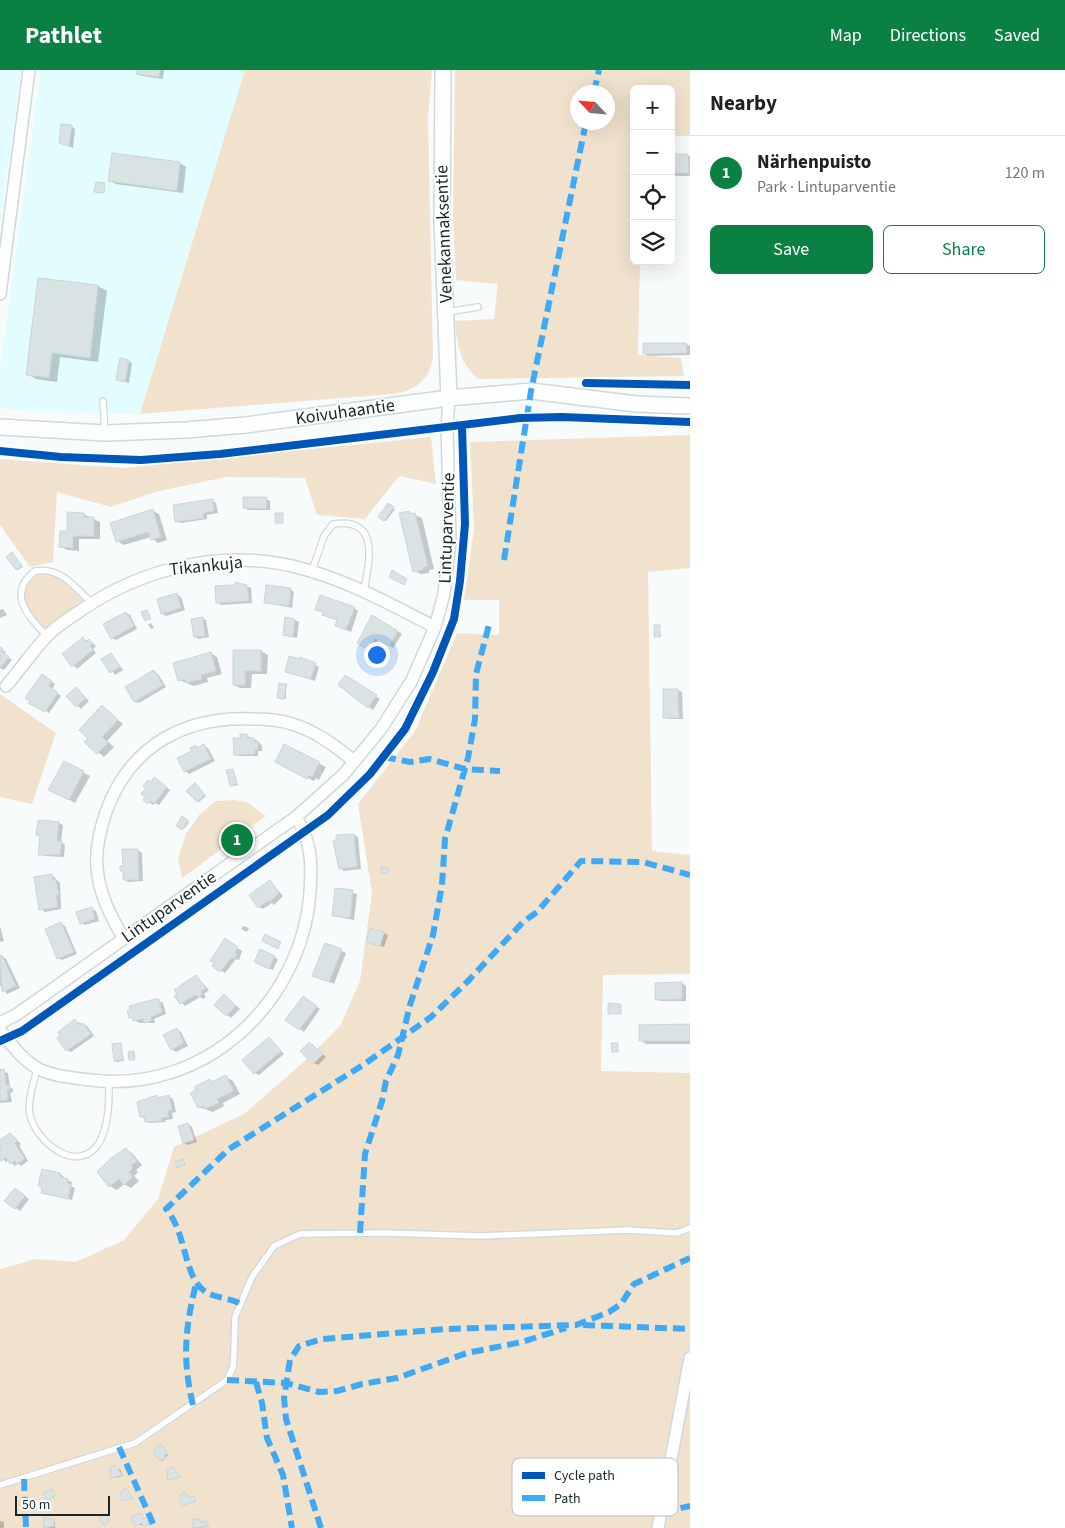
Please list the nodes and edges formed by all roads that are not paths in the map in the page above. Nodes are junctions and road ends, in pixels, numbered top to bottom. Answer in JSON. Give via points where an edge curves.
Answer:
{"nodes":[{"id":1,"x":28,"y":70,"type":"edge"},
{"id":2,"x":443,"y":70,"type":"edge"},
{"id":3,"x":5,"y":208,"type":"edge"},
{"id":4,"x":0,"y":294,"type":"edge"},
{"id":5,"x":478,"y":307,"type":"dead end"},
{"id":6,"x":447,"y":312,"type":"junction"},
{"id":7,"x":449,"y":398,"type":"junction"},
{"id":8,"x":103,"y":401,"type":"dead end"},
{"id":9,"x":690,"y":406,"type":"edge"},
{"id":10,"x":0,"y":427,"type":"edge"},
{"id":11,"x":105,"y":433,"type":"junction"},
{"id":12,"x":312,"y":571,"type":"junction"},
{"id":13,"x":364,"y":591,"type":"junction"},
{"id":14,"x":92,"y":603,"type":"junction"},
{"id":15,"x":435,"y":627,"type":"junction"},
{"id":16,"x":47,"y":636,"type":"junction"},
{"id":17,"x":6,"y":686,"type":"dead end"},
{"id":18,"x":354,"y":761,"type":"junction"},
{"id":19,"x":296,"y":817,"type":"junction"},
{"id":20,"x":124,"y":939,"type":"junction"},
{"id":21,"x":0,"y":1023,"type":"edge"},
{"id":22,"x":0,"y":1030,"type":"edge"},
{"id":23,"x":38,"y":1069,"type":"junction"},
{"id":24,"x":109,"y":1082,"type":"junction"},
{"id":25,"x":690,"y":1228,"type":"edge"},
{"id":26,"x":690,"y":1358,"type":"edge"},
{"id":27,"x":671,"y":1458,"type":"edge"},
{"id":28,"x":0,"y":1485,"type":"edge"}],
"edges":[{"from":1,"to":3,"type":"street"},
{"from":2,"to":6,"type":"street","name":"Venekannaksentie","via":[[442,222]]},
{"from":3,"to":4,"type":"street"},
{"from":5,"to":6,"type":"lane"},
{"from":6,"to":7,"type":"street","name":"Venekannaksentie"},
{"from":7,"to":9,"type":"street","name":"Koivuhaantie","via":[[531,391],[636,404]]},
{"from":7,"to":11,"type":"street","name":"Koivuhaantie","via":[[237,426]]},
{"from":7,"to":15,"type":"street","name":"Lintuparventie","via":[[450,542],[444,594]]},
{"from":8,"to":11,"type":"lane"},
{"from":10,"to":11,"type":"street","name":"Koivuhaantie"},
{"from":12,"to":13,"type":"street","name":"Tikankuja"},
{"from":12,"to":13,"type":"lane","via":[[324,536],[333,524],[344,522],[358,527],[367,535],[371,554]]},
{"from":12,"to":14,"type":"street","name":"Tikankuja","via":[[249,561],[190,564],[129,583]]},
{"from":13,"to":15,"type":"street","name":"Tikankuja"},
{"from":14,"to":16,"type":"street","name":"Tikankuja"},
{"from":14,"to":16,"type":"lane","via":[[64,576],[55,571],[35,570],[23,584],[22,604],[31,620]]},
{"from":15,"to":18,"type":"street","name":"Lintuparventie","via":[[400,702]]},
{"from":16,"to":17,"type":"street","name":"Tikankuja"},
{"from":18,"to":19,"type":"street","name":"Lintuparventie","via":[[326,792]]},
{"from":18,"to":20,"type":"street","via":[[318,734],[278,720],[218,718],[159,741],[145,752],[121,781],[111,799],[97,845],[102,892]]},
{"from":19,"to":20,"type":"street","name":"Lintuparventie"},
{"from":19,"to":24,"type":"street","via":[[306,832],[311,850],[309,905],[297,954],[274,996],[236,1036],[189,1066],[137,1081]]},
{"from":20,"to":21,"type":"street","name":"Lintuparventie"},
{"from":22,"to":23,"type":"street","via":[[24,1060]]},
{"from":23,"to":24,"type":"street","via":[[67,1077]]},
{"from":23,"to":24,"type":"lane","via":[[31,1091],[30,1115],[45,1140],[60,1153],[70,1156],[87,1153],[100,1141],[107,1115]]},
{"from":25,"to":28,"type":"lane","via":[[677,1233],[628,1230],[481,1236],[320,1232],[293,1236],[274,1246],[264,1258],[240,1303],[235,1317],[233,1367],[227,1380],[135,1443]]},
{"from":26,"to":27,"type":"street"}]}
